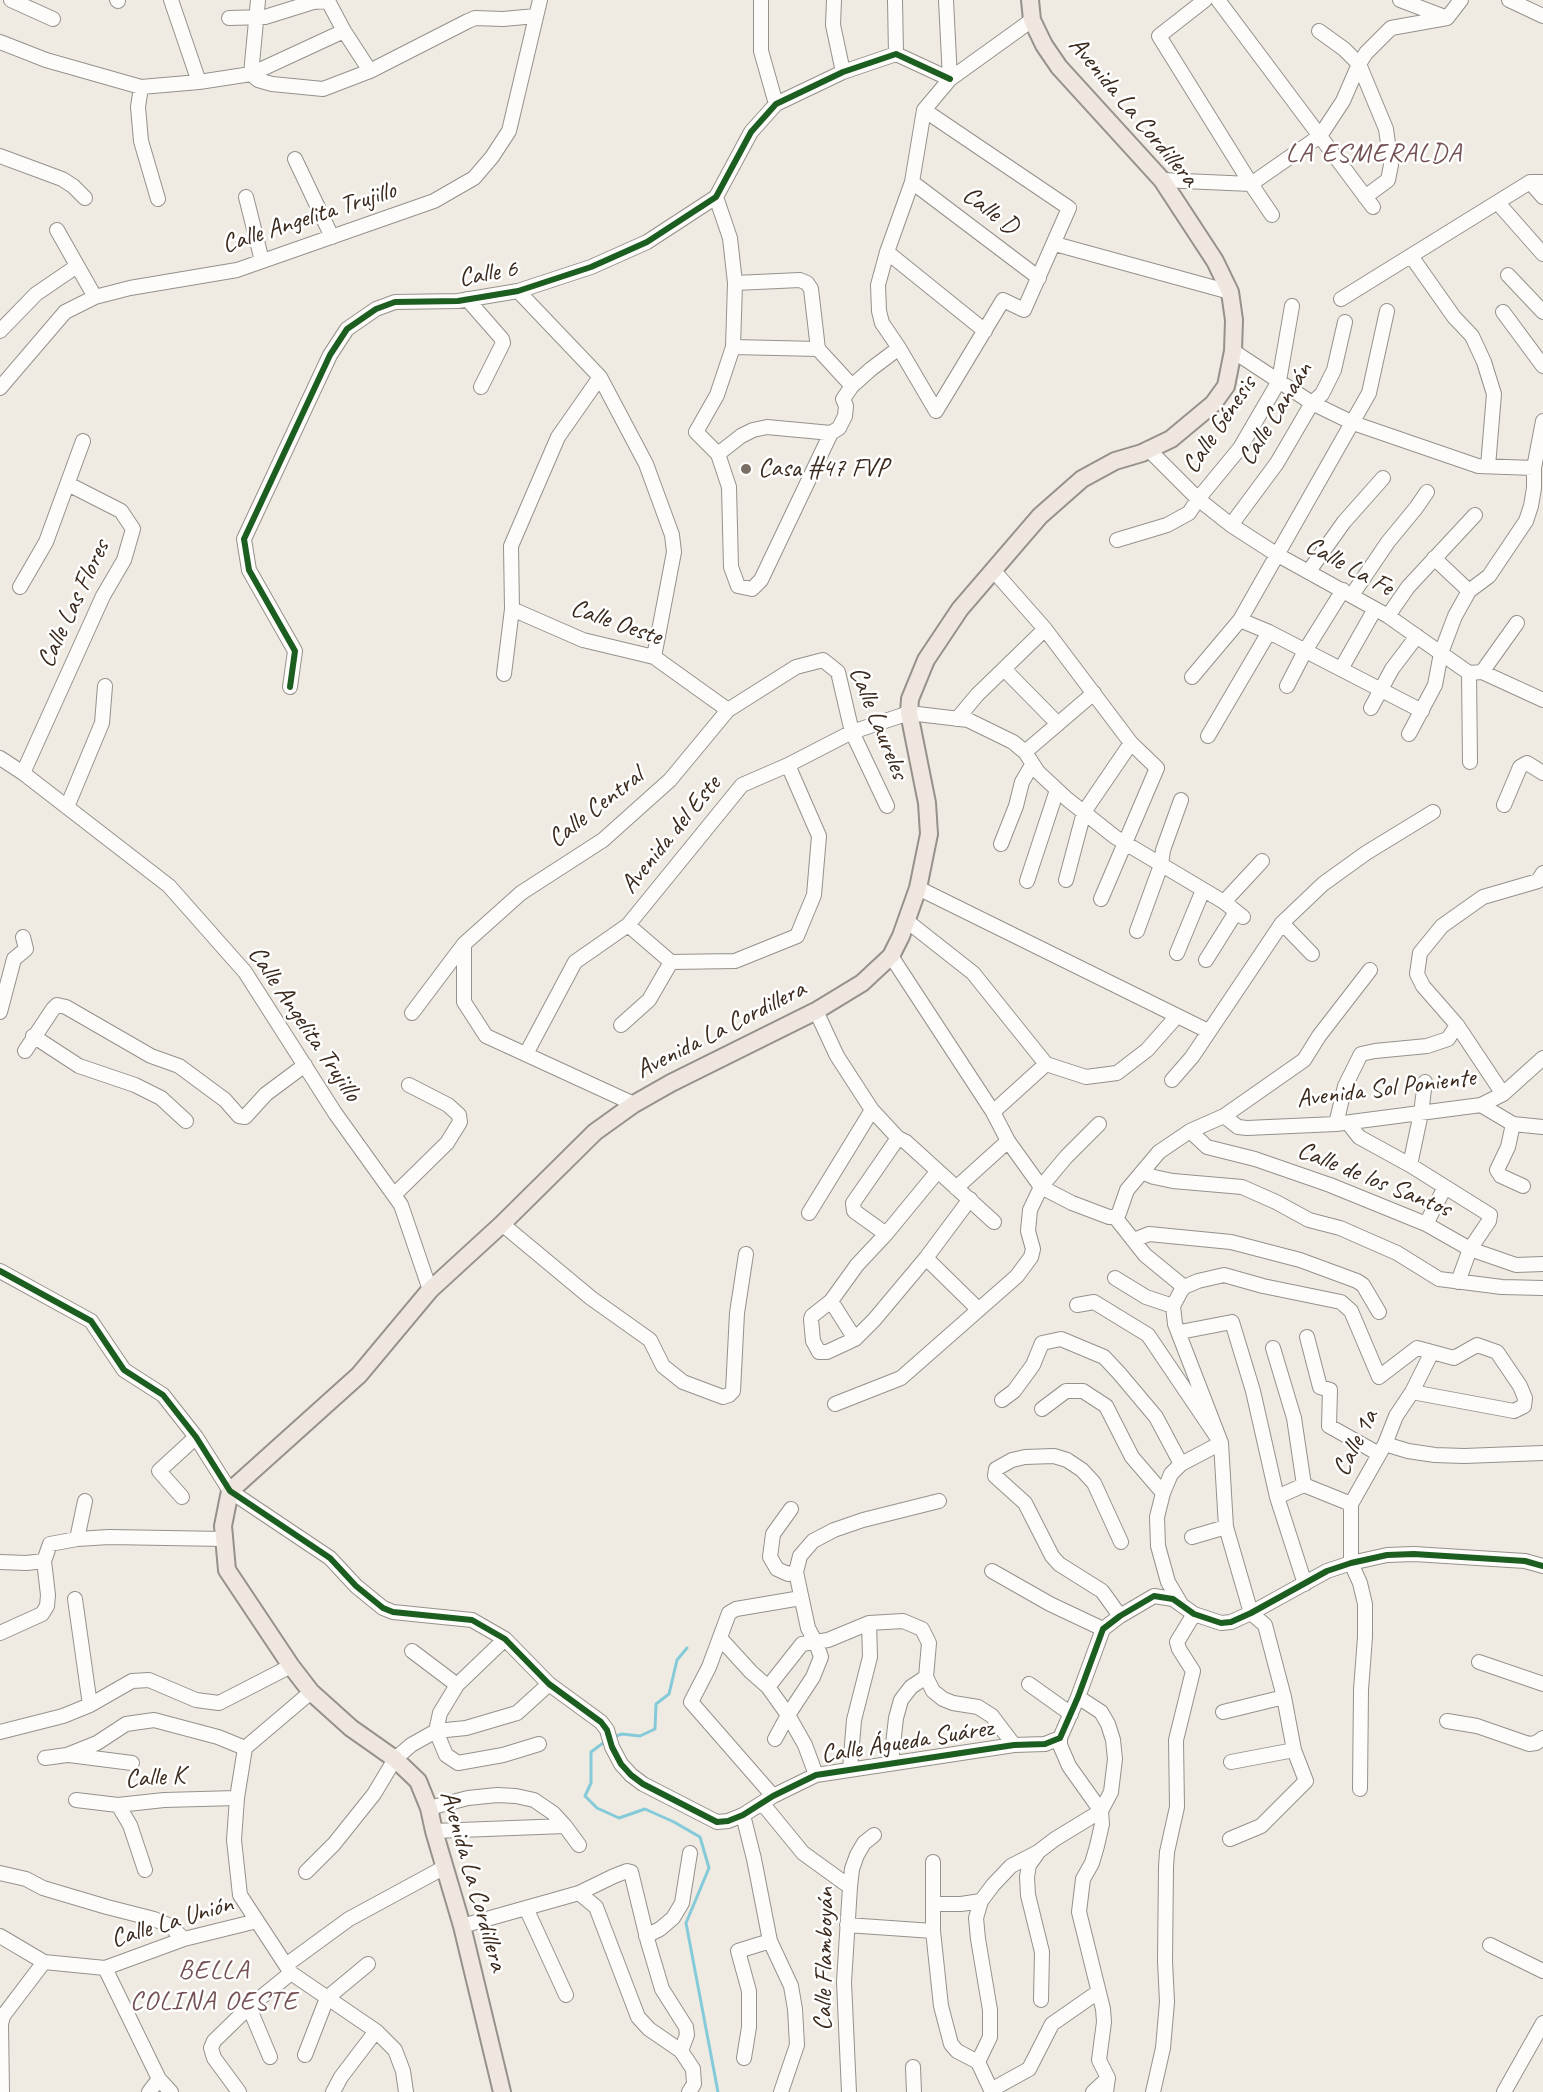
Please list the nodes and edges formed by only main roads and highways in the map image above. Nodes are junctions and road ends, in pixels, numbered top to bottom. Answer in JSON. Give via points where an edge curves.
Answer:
{"nodes":[{"id":1,"x":1030,"y":0,"type":"edge"},
{"id":2,"x":502,"y":2092,"type":"edge"}],
"edges":[{"from":1,"to":2,"type":"main road","name":"Avenida La Cordillera","via":[[1032,20],[1059,67],[1162,180],[1215,261],[1230,292],[1234,320],[1226,386],[1214,404],[1171,439],[1114,461],[1082,479],[1040,516],[960,609],[926,660],[914,686],[909,713],[927,803],[929,834],[918,888],[891,956],[862,983],[816,1011],[634,1104],[595,1132],[430,1290],[359,1375],[230,1491],[223,1526],[227,1570],[311,1692],[418,1781],[462,1926]]}]}
